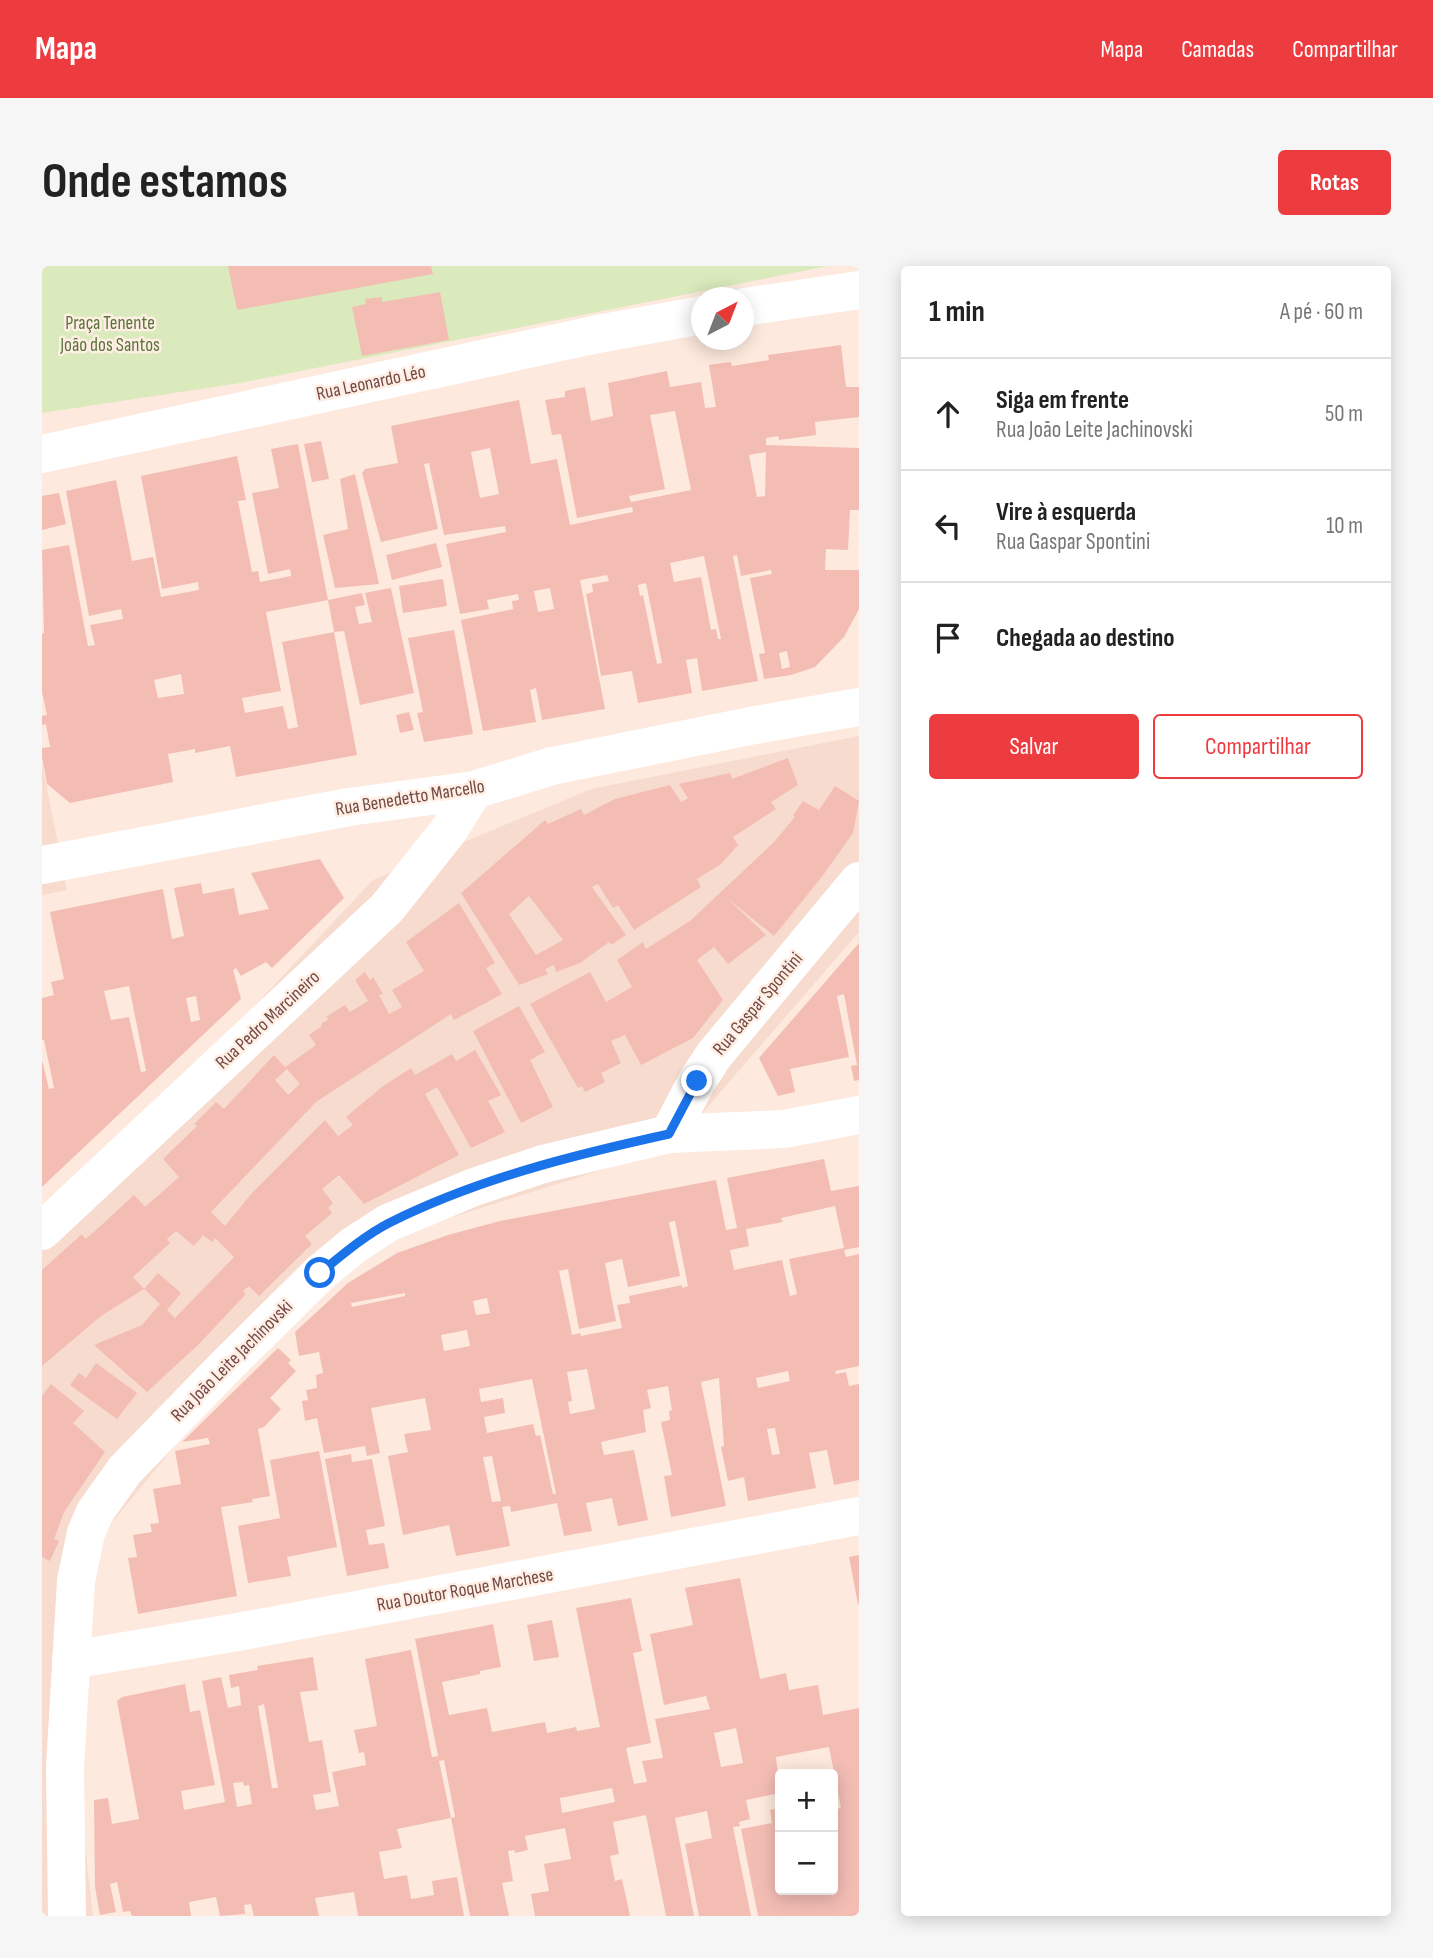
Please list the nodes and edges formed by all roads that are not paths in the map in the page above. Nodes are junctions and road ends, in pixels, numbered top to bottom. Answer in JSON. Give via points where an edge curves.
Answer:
{"nodes":[{"id":1,"x":859,"y":290,"type":"edge"},
{"id":2,"x":754,"y":306,"type":"edge"},
{"id":3,"x":691,"y":317,"type":"edge"},
{"id":4,"x":42,"y":454,"type":"edge"},
{"id":5,"x":859,"y":707,"type":"edge"},
{"id":6,"x":474,"y":790,"type":"junction"},
{"id":7,"x":42,"y":865,"type":"edge"},
{"id":8,"x":859,"y":881,"type":"edge"},
{"id":9,"x":859,"y":1115,"type":"edge"},
{"id":10,"x":669,"y":1134,"type":"junction"},
{"id":11,"x":42,"y":1231,"type":"edge"},
{"id":12,"x":859,"y":1516,"type":"edge"},
{"id":13,"x":71,"y":1660,"type":"junction"},
{"id":14,"x":67,"y":1916,"type":"edge"}],
"edges":[{"from":1,"to":2,"type":"street"},
{"from":3,"to":4,"type":"street","name":"Rua Leonardo Léo"},
{"from":5,"to":6,"type":"street","name":"Rua Benedetto Marcello","via":[[552,766]]},
{"from":6,"to":7,"type":"street","name":"Rua Benedetto Marcello","via":[[349,807]]},
{"from":6,"to":11,"type":"street","name":"Rua Pedro Marcineiro","via":[[449,830],[387,908]]},
{"from":8,"to":10,"type":"street","name":"Rua Gaspar Spontini","via":[[714,1055]]},
{"from":9,"to":10,"type":"street","name":"Rua João Leite Jachinovski","via":[[785,1129]]},
{"from":10,"to":13,"type":"street","name":"Rua João Leite Jachinovski","via":[[543,1164],[474,1187],[388,1223],[320,1273],[150,1442],[95,1512],[76,1581]]},
{"from":12,"to":13,"type":"street","name":"Rua Doutor Roque Marchese"},
{"from":13,"to":14,"type":"street","name":"Rua João Leite Jachinovski","via":[[65,1767]]}]}
